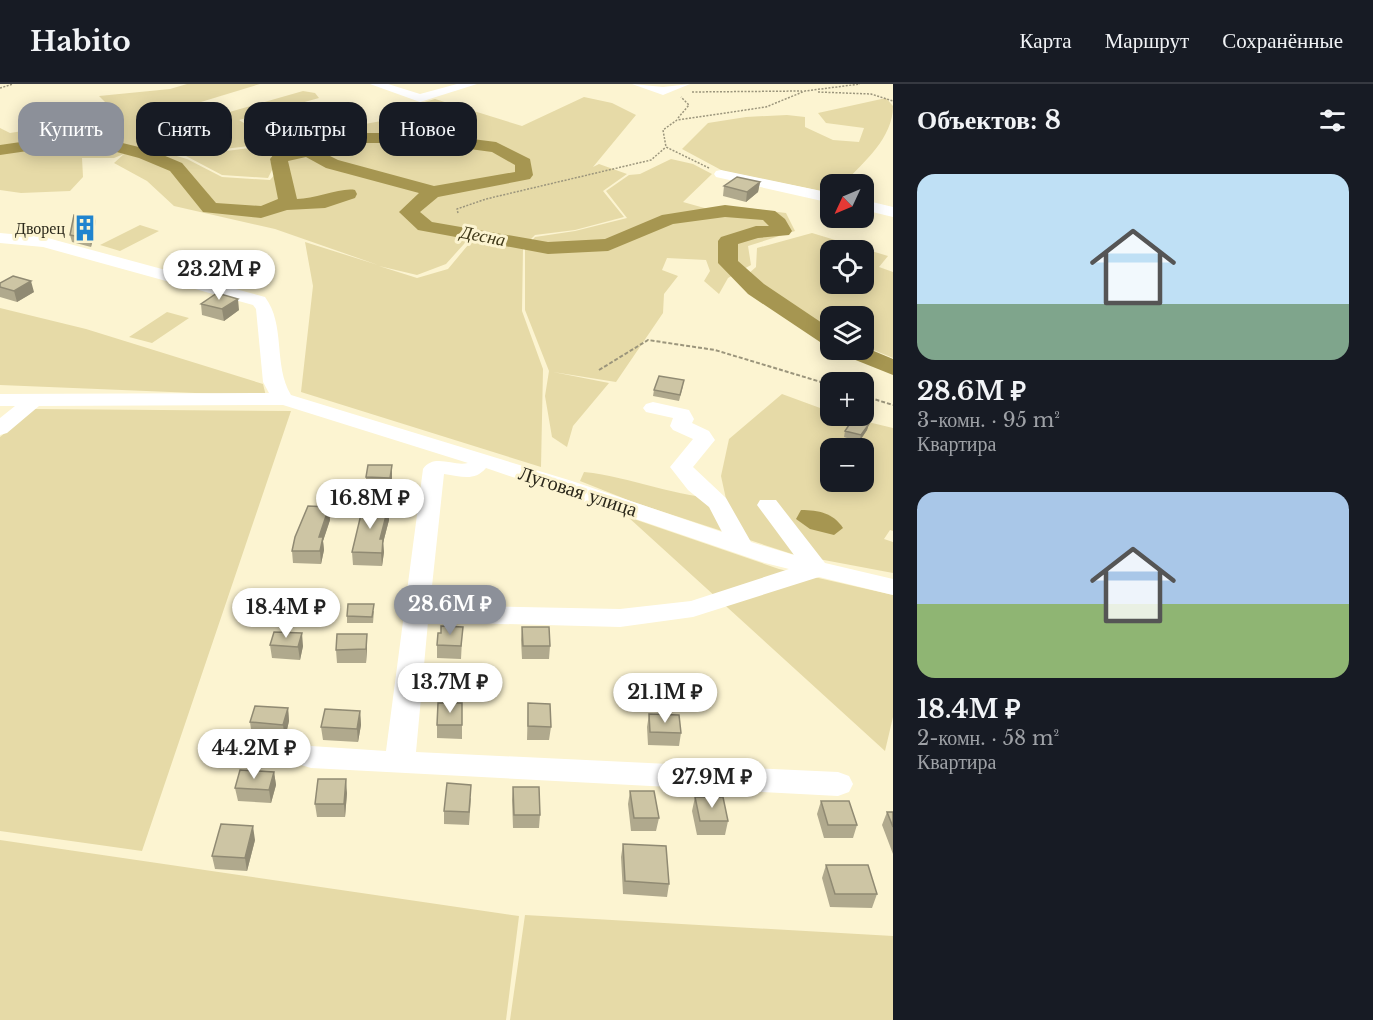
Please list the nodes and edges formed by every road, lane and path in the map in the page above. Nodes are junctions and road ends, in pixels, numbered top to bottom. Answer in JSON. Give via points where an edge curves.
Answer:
{"nodes":[{"id":1,"x":13,"y":84,"type":"edge"},
{"id":2,"x":375,"y":84,"type":"edge"},
{"id":3,"x":471,"y":84,"type":"edge"},
{"id":4,"x":638,"y":84,"type":"edge"},
{"id":5,"x":861,"y":84,"type":"edge"},
{"id":6,"x":0,"y":88,"type":"edge"},
{"id":7,"x":681,"y":89,"type":"edge"},
{"id":8,"x":805,"y":91,"type":"junction"},
{"id":9,"x":893,"y":101,"type":"edge"},
{"id":10,"x":677,"y":120,"type":"junction"},
{"id":11,"x":666,"y":147,"type":"junction"},
{"id":12,"x":721,"y":174,"type":"joint"},
{"id":13,"x":820,"y":196,"type":"edge"},
{"id":14,"x":874,"y":207,"type":"edge"},
{"id":15,"x":893,"y":212,"type":"edge"},
{"id":16,"x":458,"y":213,"type":"dead end"},
{"id":17,"x":0,"y":238,"type":"edge"},
{"id":18,"x":599,"y":370,"type":"dead end"},
{"id":19,"x":820,"y":382,"type":"edge"},
{"id":20,"x":278,"y":391,"type":"junction"},
{"id":21,"x":35,"y":399,"type":"junction"},
{"id":22,"x":874,"y":399,"type":"edge"},
{"id":23,"x":0,"y":400,"type":"edge"},
{"id":24,"x":893,"y":405,"type":"edge"},
{"id":25,"x":654,"y":408,"type":"dead end"},
{"id":26,"x":0,"y":429,"type":"edge"},
{"id":27,"x":481,"y":460,"type":"junction"},
{"id":28,"x":768,"y":505,"type":"dead end"},
{"id":29,"x":742,"y":547,"type":"junction"},
{"id":30,"x":817,"y":568,"type":"junction"},
{"id":31,"x":893,"y":587,"type":"edge"},
{"id":32,"x":417,"y":613,"type":"junction"},
{"id":33,"x":311,"y":757,"type":"dead end"},
{"id":34,"x":401,"y":763,"type":"junction"},
{"id":35,"x":838,"y":784,"type":"dead end"}],
"edges":[{"from":1,"to":6,"type":"path"},
{"from":2,"to":3,"type":"street","via":[[420,98]]},
{"from":4,"to":7,"type":"street","via":[[663,91]]},
{"from":5,"to":8,"type":"path"},
{"from":7,"to":8,"type":"path"},
{"from":7,"to":10,"type":"path","via":[[688,105]]},
{"from":8,"to":9,"type":"path","via":[[871,94]]},
{"from":8,"to":10,"type":"path","via":[[766,107]]},
{"from":10,"to":11,"type":"path","via":[[663,130]]},
{"from":11,"to":12,"type":"path"},
{"from":11,"to":16,"type":"path","via":[[651,160],[486,199],[457,209]]},
{"from":12,"to":13,"type":"street"},
{"from":14,"to":15,"type":"street"},
{"from":17,"to":20,"type":"street","via":[[44,242],[259,301],[265,309]]},
{"from":18,"to":19,"type":"path","via":[[648,340],[715,350]]},
{"from":20,"to":21,"type":"street","name":"Луговая улица"},
{"from":20,"to":27,"type":"street","name":"Луговая улица","via":[[307,405]]},
{"from":21,"to":23,"type":"street","name":"Луговая улица"},
{"from":21,"to":26,"type":"street"},
{"from":22,"to":24,"type":"path"},
{"from":25,"to":29,"type":"street","via":[[682,414],[680,426],[702,435],[704,440],[681,467],[718,503]]},
{"from":27,"to":29,"type":"street","name":"Луговая улица"},
{"from":27,"to":32,"type":"street","via":[[472,471],[442,465],[434,469]]},
{"from":28,"to":30,"type":"street"},
{"from":29,"to":30,"type":"street","name":"Луговая улица"},
{"from":30,"to":31,"type":"street","name":"Луговая улица"},
{"from":30,"to":32,"type":"street","via":[[693,609],[620,618]]},
{"from":32,"to":34,"type":"street"},
{"from":33,"to":34,"type":"street"},
{"from":34,"to":35,"type":"street"}]}
